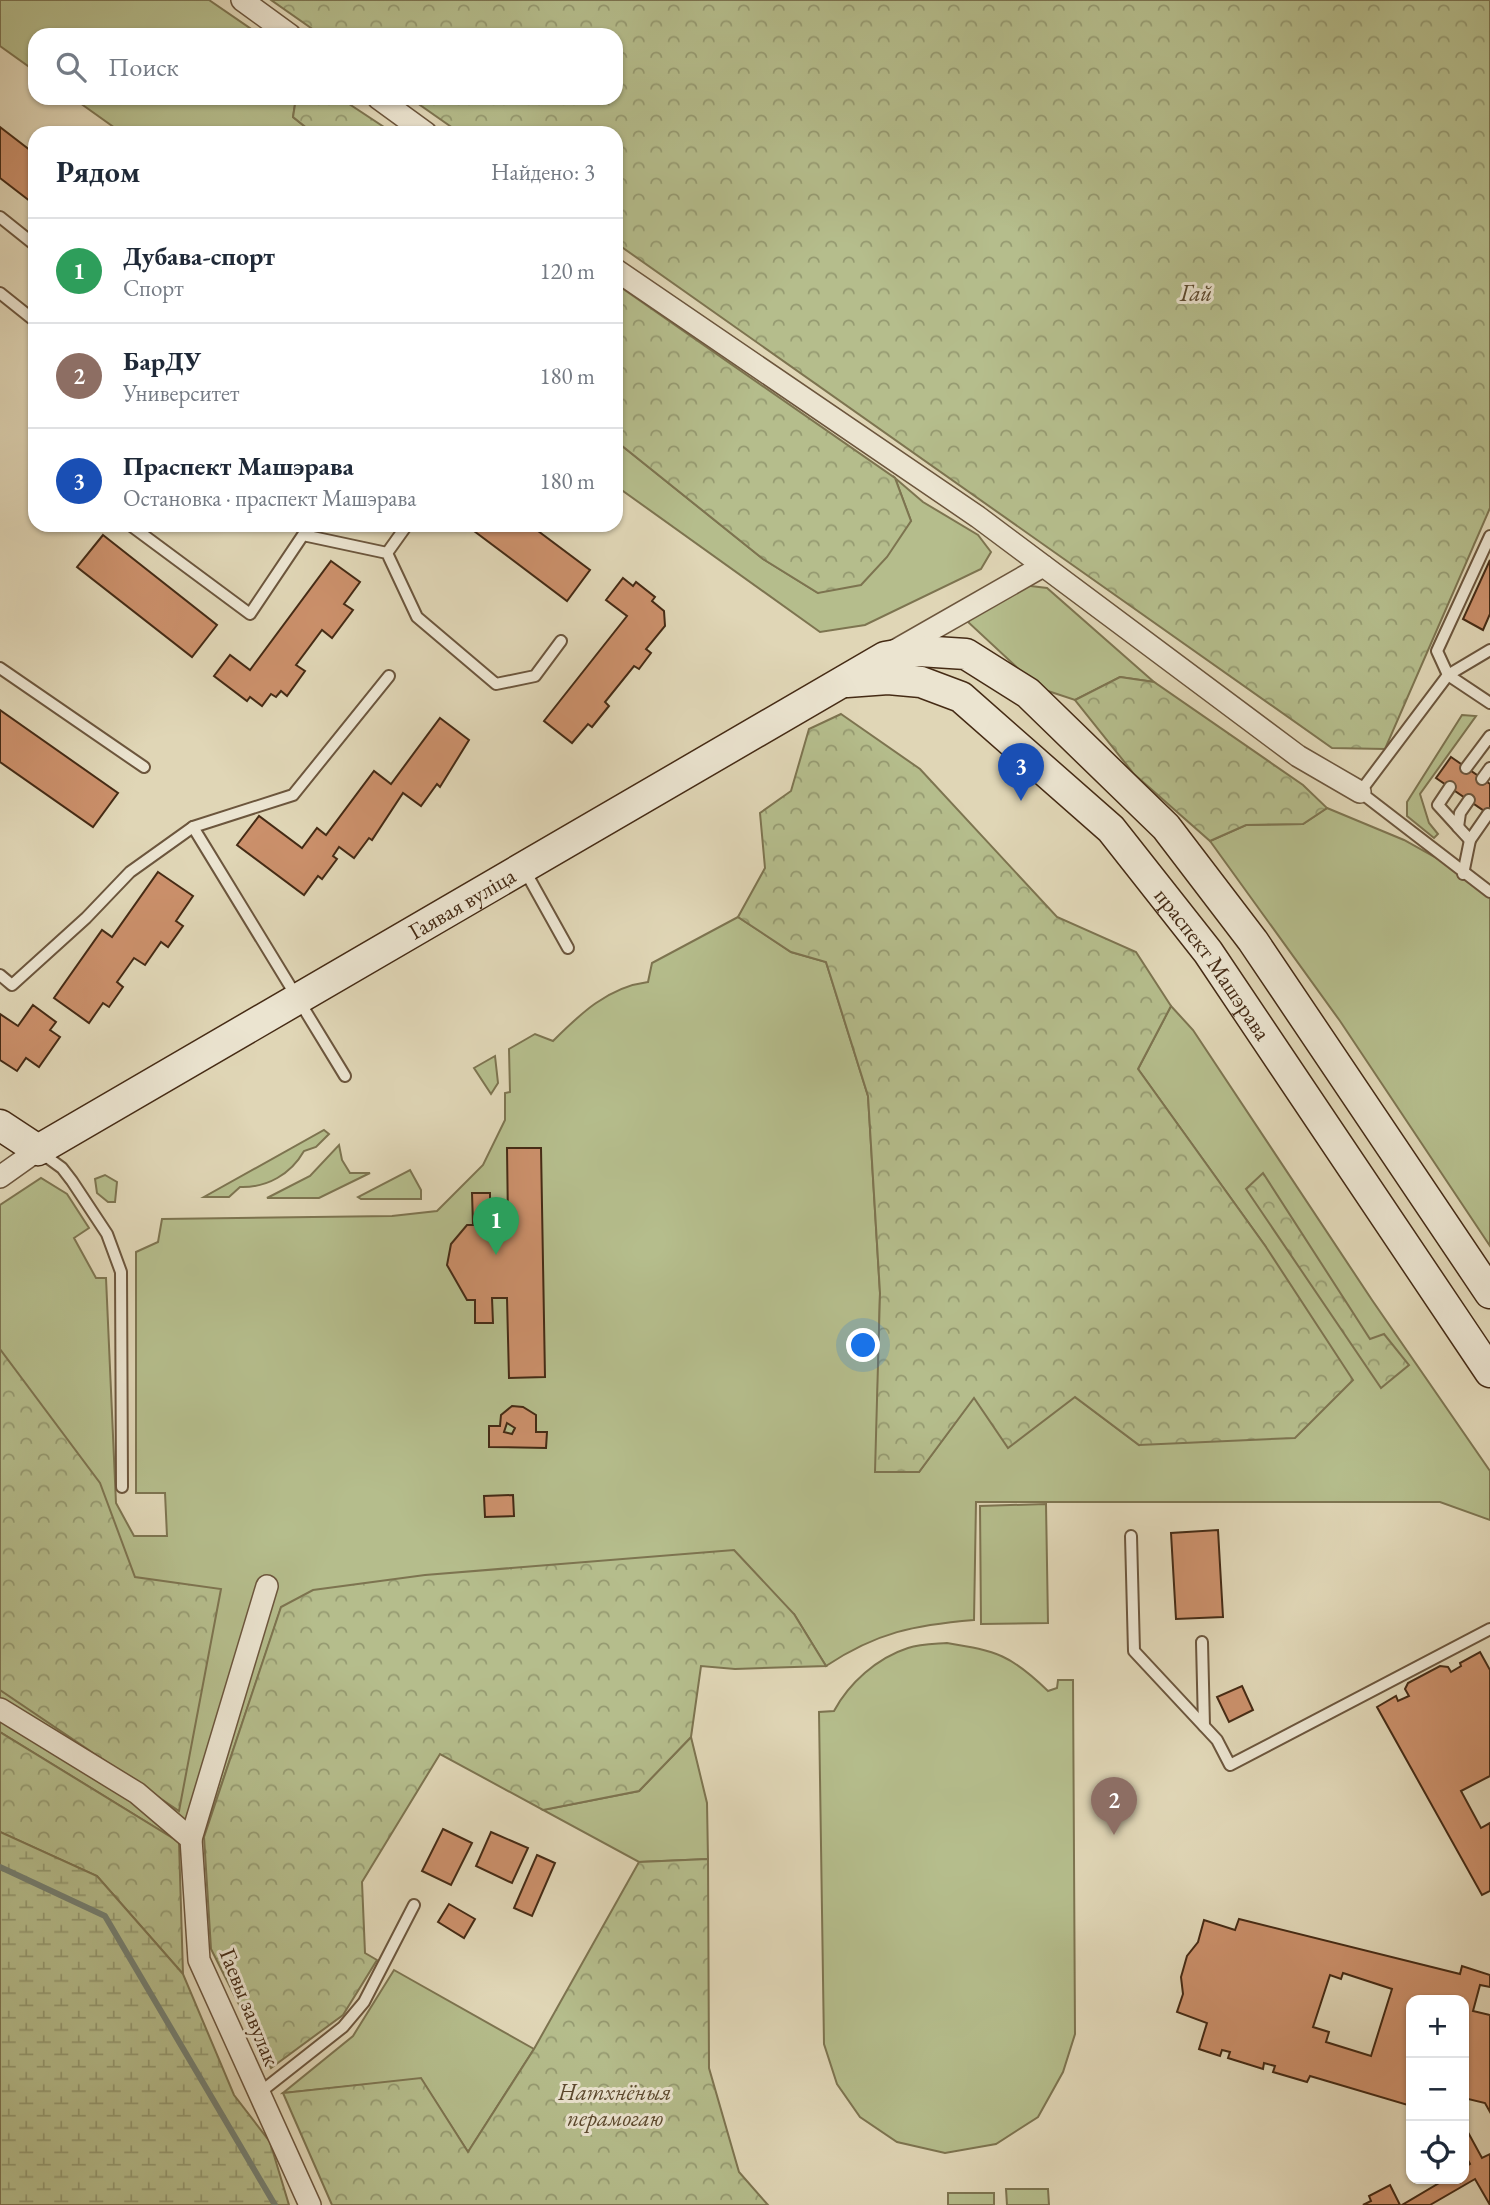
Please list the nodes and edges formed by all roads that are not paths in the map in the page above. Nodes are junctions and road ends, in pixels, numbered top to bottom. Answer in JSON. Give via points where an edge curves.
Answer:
{"nodes":[{"id":1,"x":242,"y":0,"type":"edge"},
{"id":2,"x":280,"y":28,"type":"edge"},
{"id":3,"x":388,"y":105,"type":"edge"},
{"id":4,"x":416,"y":126,"type":"edge"},
{"id":5,"x":0,"y":217,"type":"edge"},
{"id":6,"x":28,"y":239,"type":"edge"},
{"id":7,"x":623,"y":275,"type":"edge"},
{"id":8,"x":0,"y":293,"type":"edge"},
{"id":9,"x":28,"y":315,"type":"edge"},
{"id":10,"x":139,"y":532,"type":"edge"},
{"id":11,"x":402,"y":532,"type":"edge"},
{"id":12,"x":1490,"y":536,"type":"edge"},
{"id":13,"x":387,"y":553,"type":"junction"},
{"id":14,"x":1043,"y":566,"type":"junction"},
{"id":15,"x":561,"y":640,"type":"dead end"},
{"id":16,"x":1490,"y":650,"type":"edge"},
{"id":17,"x":885,"y":657,"type":"junction"},
{"id":18,"x":0,"y":668,"type":"edge"},
{"id":19,"x":389,"y":676,"type":"dead end"},
{"id":20,"x":1448,"y":676,"type":"junction"},
{"id":21,"x":839,"y":682,"type":"junction"},
{"id":22,"x":1490,"y":703,"type":"edge"},
{"id":23,"x":1490,"y":736,"type":"edge"},
{"id":24,"x":144,"y":767,"type":"dead end"},
{"id":25,"x":1466,"y":768,"type":"dead end"},
{"id":26,"x":1490,"y":768,"type":"edge"},
{"id":27,"x":1482,"y":779,"type":"dead end"},
{"id":28,"x":1450,"y":787,"type":"dead end"},
{"id":29,"x":1360,"y":792,"type":"junction"},
{"id":30,"x":1469,"y":800,"type":"dead end"},
{"id":31,"x":1488,"y":814,"type":"dead end"},
{"id":32,"x":194,"y":827,"type":"junction"},
{"id":33,"x":1458,"y":827,"type":"junction"},
{"id":34,"x":1470,"y":840,"type":"junction"},
{"id":35,"x":523,"y":866,"type":"junction"},
{"id":36,"x":1463,"y":874,"type":"junction"},
{"id":37,"x":1490,"y":892,"type":"edge"},
{"id":38,"x":568,"y":948,"type":"dead end"},
{"id":39,"x":0,"y":975,"type":"edge"},
{"id":40,"x":298,"y":997,"type":"junction"},
{"id":41,"x":345,"y":1076,"type":"dead end"},
{"id":42,"x":0,"y":1125,"type":"edge"},
{"id":43,"x":38,"y":1150,"type":"junction"},
{"id":44,"x":0,"y":1177,"type":"edge"},
{"id":45,"x":1490,"y":1293,"type":"edge"},
{"id":46,"x":1490,"y":1372,"type":"edge"},
{"id":47,"x":122,"y":1487,"type":"dead end"},
{"id":48,"x":1131,"y":1536,"type":"dead end"},
{"id":49,"x":267,"y":1586,"type":"dead end"},
{"id":50,"x":1490,"y":1629,"type":"edge"},
{"id":51,"x":1202,"y":1642,"type":"dead end"},
{"id":52,"x":0,"y":1709,"type":"edge"},
{"id":53,"x":1204,"y":1726,"type":"junction"},
{"id":54,"x":191,"y":1839,"type":"junction"},
{"id":55,"x":414,"y":1905,"type":"dead end"},
{"id":56,"x":258,"y":2094,"type":"junction"},
{"id":57,"x":310,"y":2205,"type":"edge"}],
"edges":[{"from":1,"to":2,"type":"street"},
{"from":3,"to":4,"type":"street"},
{"from":5,"to":6,"type":"lane"},
{"from":7,"to":14,"type":"street"},
{"from":8,"to":9,"type":"lane"},
{"from":10,"to":13,"type":"lane","via":[[250,614],[303,536]]},
{"from":11,"to":13,"type":"lane"},
{"from":12,"to":20,"type":"lane","via":[[1437,651]]},
{"from":13,"to":15,"type":"lane","via":[[417,617],[496,684],[535,677]]},
{"from":14,"to":17,"type":"street"},
{"from":14,"to":29,"type":"street","via":[[1298,756]]},
{"from":16,"to":20,"type":"lane"},
{"from":17,"to":21,"type":"main road","name":"Гаявая вуліца"},
{"from":17,"to":45,"type":"main road","name":"праспект Машэрава","via":[[919,651],[966,654],[1028,693],[1166,827],[1253,941]]},
{"from":18,"to":24,"type":"lane"},
{"from":19,"to":32,"type":"lane","via":[[293,795]]},
{"from":20,"to":22,"type":"lane"},
{"from":20,"to":29,"type":"lane"},
{"from":21,"to":35,"type":"main road","name":"Гаявая вуліца"},
{"from":21,"to":46,"type":"main road","name":"праспект Машэрава","via":[[921,682],[961,697],[1111,829],[1208,952]]},
{"from":23,"to":25,"type":"lane"},
{"from":26,"to":27,"type":"lane"},
{"from":28,"to":33,"type":"lane","via":[[1438,805]]},
{"from":29,"to":36,"type":"lane"},
{"from":30,"to":33,"type":"lane"},
{"from":31,"to":34,"type":"lane"},
{"from":32,"to":39,"type":"lane","via":[[130,872],[12,985]]},
{"from":32,"to":40,"type":"lane"},
{"from":33,"to":34,"type":"lane"},
{"from":34,"to":36,"type":"lane"},
{"from":35,"to":38,"type":"lane"},
{"from":35,"to":40,"type":"main road","name":"Гаявая вуліца"},
{"from":36,"to":37,"type":"lane"},
{"from":40,"to":41,"type":"lane"},
{"from":40,"to":43,"type":"main road","name":"Гаявая вуліца"},
{"from":42,"to":43,"type":"main road"},
{"from":43,"to":44,"type":"street","name":"Гаявая вуліца"},
{"from":43,"to":47,"type":"lane","via":[[72,1181],[107,1234],[121,1272]]},
{"from":48,"to":53,"type":"lane","via":[[1134,1651]]},
{"from":49,"to":54,"type":"street"},
{"from":50,"to":53,"type":"lane","via":[[1230,1765]]},
{"from":51,"to":53,"type":"lane"},
{"from":52,"to":54,"type":"street","via":[[137,1793]]},
{"from":54,"to":56,"type":"street","name":"Гаевы завулак","via":[[199,1960]]},
{"from":55,"to":56,"type":"lane","via":[[364,2002],[343,2027]]},
{"from":56,"to":57,"type":"street","name":"Гаевы завулак"}]}
